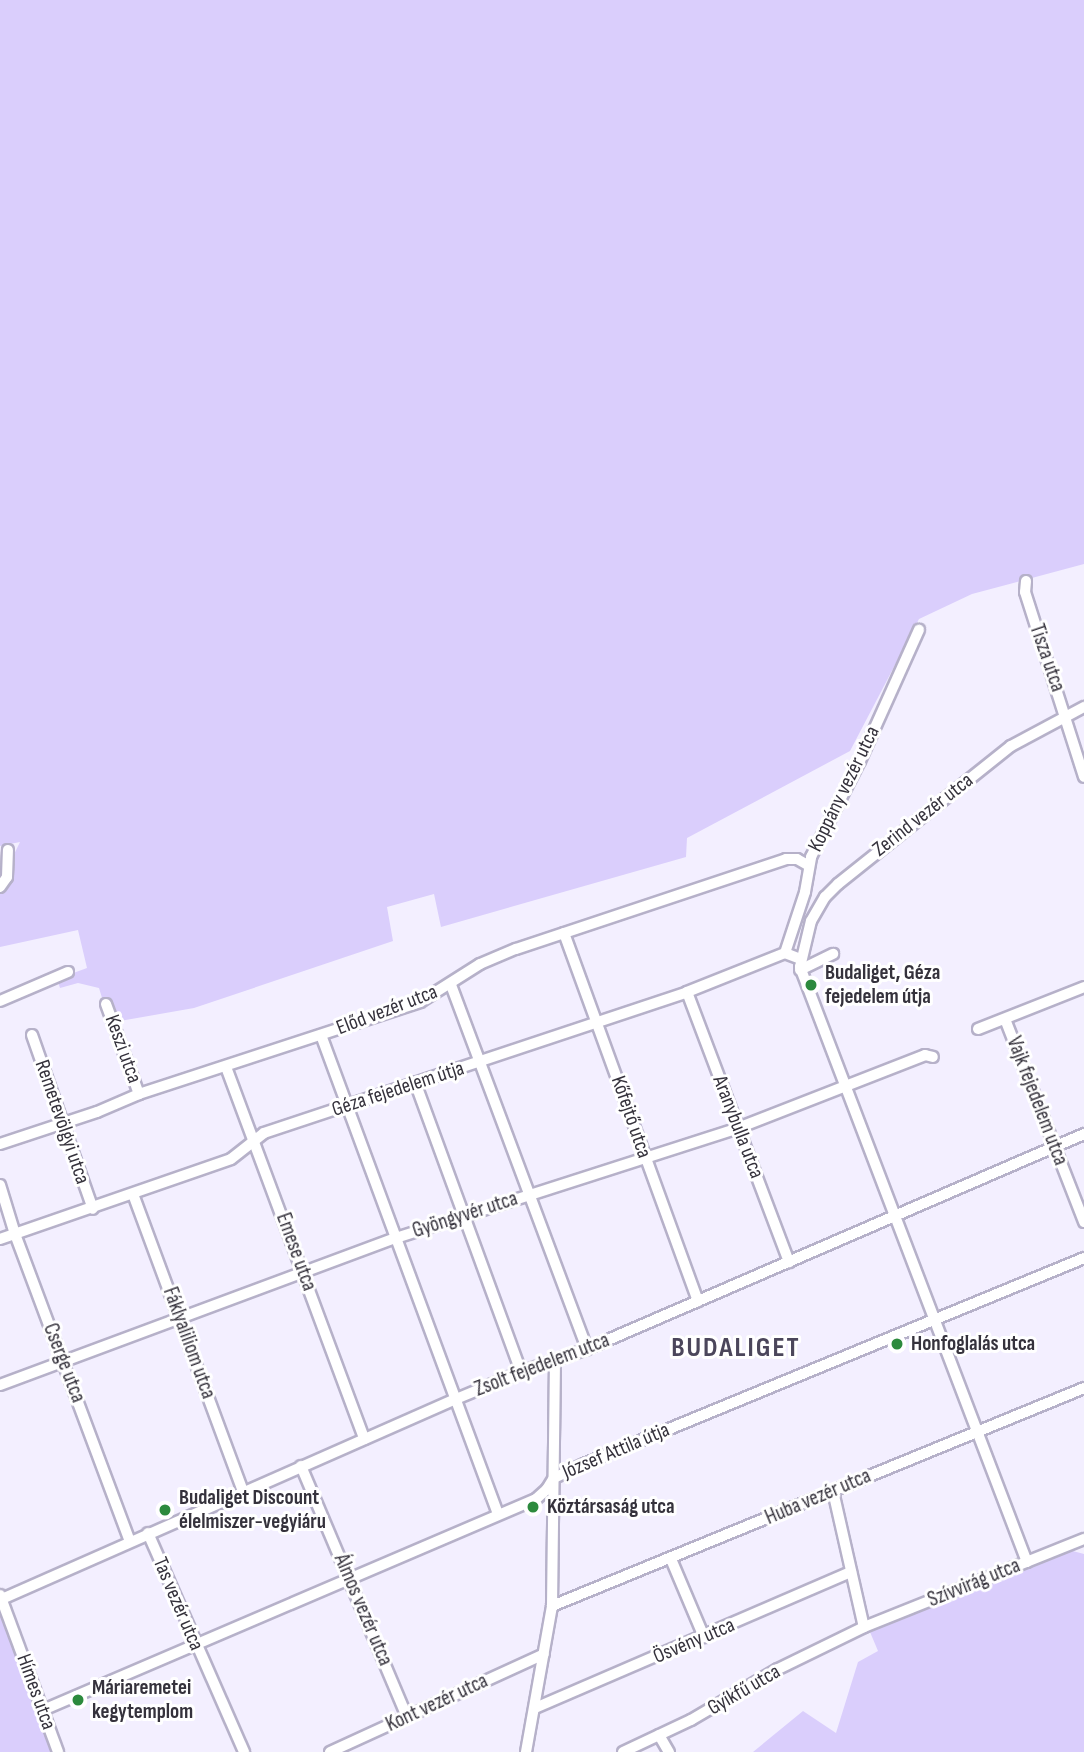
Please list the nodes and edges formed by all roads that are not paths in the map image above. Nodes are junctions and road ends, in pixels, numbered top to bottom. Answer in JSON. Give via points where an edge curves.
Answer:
{"nodes":[{"id":1,"x":1026,"y":580,"type":"dead end"},
{"id":2,"x":919,"y":630,"type":"dead end"},
{"id":3,"x":1084,"y":707,"type":"edge"},
{"id":4,"x":1066,"y":714,"type":"junction"},
{"id":5,"x":1084,"y":777,"type":"edge"},
{"id":6,"x":8,"y":850,"type":"dead end"},
{"id":7,"x":807,"y":865,"type":"junction"},
{"id":8,"x":0,"y":887,"type":"edge"},
{"id":9,"x":564,"y":933,"type":"junction"},
{"id":10,"x":785,"y":953,"type":"junction"},
{"id":11,"x":833,"y":954,"type":"dead end"},
{"id":12,"x":801,"y":964,"type":"junction"},
{"id":13,"x":68,"y":972,"type":"dead end"},
{"id":14,"x":451,"y":985,"type":"junction"},
{"id":15,"x":1084,"y":987,"type":"edge"},
{"id":16,"x":687,"y":992,"type":"junction"},
{"id":17,"x":0,"y":1002,"type":"edge"},
{"id":18,"x":106,"y":1004,"type":"dead end"},
{"id":19,"x":1005,"y":1019,"type":"junction"},
{"id":20,"x":597,"y":1020,"type":"junction"},
{"id":21,"x":978,"y":1029,"type":"dead end"},
{"id":22,"x":32,"y":1035,"type":"dead end"},
{"id":23,"x":321,"y":1035,"type":"junction"},
{"id":24,"x":933,"y":1057,"type":"dead end"},
{"id":25,"x":478,"y":1062,"type":"junction"},
{"id":26,"x":226,"y":1067,"type":"junction"},
{"id":27,"x":415,"y":1082,"type":"junction"},
{"id":28,"x":844,"y":1087,"type":"junction"},
{"id":29,"x":139,"y":1094,"type":"junction"},
{"id":30,"x":348,"y":1105,"type":"junction"},
{"id":31,"x":62,"y":1123,"type":"junction"},
{"id":32,"x":738,"y":1128,"type":"junction"},
{"id":33,"x":1084,"y":1134,"type":"edge"},
{"id":34,"x":254,"y":1141,"type":"junction"},
{"id":35,"x":0,"y":1144,"type":"edge"},
{"id":36,"x":1055,"y":1147,"type":"junction"},
{"id":37,"x":646,"y":1157,"type":"junction"},
{"id":38,"x":0,"y":1185,"type":"edge"},
{"id":39,"x":133,"y":1194,"type":"junction"},
{"id":40,"x":529,"y":1195,"type":"junction"},
{"id":41,"x":93,"y":1209,"type":"junction"},
{"id":42,"x":464,"y":1215,"type":"junction"},
{"id":43,"x":893,"y":1216,"type":"junction"},
{"id":44,"x":1084,"y":1222,"type":"edge"},
{"id":45,"x":15,"y":1234,"type":"junction"},
{"id":46,"x":396,"y":1238,"type":"junction"},
{"id":47,"x":0,"y":1239,"type":"edge"},
{"id":48,"x":1084,"y":1258,"type":"edge"},
{"id":49,"x":789,"y":1262,"type":"junction"},
{"id":50,"x":303,"y":1272,"type":"junction"},
{"id":51,"x":698,"y":1301,"type":"junction"},
{"id":52,"x":180,"y":1318,"type":"junction"},
{"id":53,"x":934,"y":1322,"type":"junction"},
{"id":54,"x":587,"y":1349,"type":"junction"},
{"id":55,"x":64,"y":1361,"type":"junction"},
{"id":56,"x":555,"y":1361,"type":"junction"},
{"id":57,"x":521,"y":1371,"type":"junction"},
{"id":58,"x":0,"y":1385,"type":"edge"},
{"id":59,"x":1084,"y":1388,"type":"edge"},
{"id":60,"x":456,"y":1399,"type":"junction"},
{"id":61,"x":978,"y":1432,"type":"junction"},
{"id":62,"x":364,"y":1439,"type":"junction"},
{"id":63,"x":301,"y":1466,"type":"junction"},
{"id":64,"x":554,"y":1478,"type":"junction"},
{"id":65,"x":832,"y":1491,"type":"junction"},
{"id":66,"x":243,"y":1492,"type":"junction"},
{"id":67,"x":498,"y":1514,"type":"junction"},
{"id":68,"x":148,"y":1533,"type":"junction"},
{"id":69,"x":1084,"y":1539,"type":"edge"},
{"id":70,"x":130,"y":1541,"type":"junction"},
{"id":71,"x":671,"y":1559,"type":"junction"},
{"id":72,"x":1027,"y":1562,"type":"junction"},
{"id":73,"x":851,"y":1572,"type":"junction"},
{"id":74,"x":351,"y":1579,"type":"junction"},
{"id":75,"x":1,"y":1596,"type":"edge"},
{"id":76,"x":552,"y":1606,"type":"junction"},
{"id":77,"x":864,"y":1627,"type":"junction"},
{"id":78,"x":704,"y":1637,"type":"junction"},
{"id":79,"x":195,"y":1644,"type":"junction"},
{"id":80,"x":544,"y":1654,"type":"junction"},
{"id":81,"x":535,"y":1708,"type":"junction"},
{"id":82,"x":43,"y":1710,"type":"junction"},
{"id":83,"x":407,"y":1717,"type":"junction"},
{"id":84,"x":659,"y":1735,"type":"junction"},
{"id":85,"x":58,"y":1752,"type":"edge"},
{"id":86,"x":244,"y":1752,"type":"edge"},
{"id":87,"x":330,"y":1752,"type":"edge"},
{"id":88,"x":526,"y":1752,"type":"edge"},
{"id":89,"x":623,"y":1752,"type":"edge"},
{"id":90,"x":669,"y":1752,"type":"edge"}],
"edges":[{"from":1,"to":4,"type":"street","name":"Tisza utca","via":[[1025,592]]},
{"from":2,"to":7,"type":"street","name":"Koppány vezér utca"},
{"from":3,"to":4,"type":"street","name":"Zerind vezér utca"},
{"from":4,"to":5,"type":"street","name":"Tisza utca"},
{"from":4,"to":12,"type":"street","name":"Zerind vezér utca","via":[[1011,746],[838,884],[811,921]]},
{"from":6,"to":8,"type":"street","via":[[7,877]]},
{"from":7,"to":9,"type":"street","name":"Előd vezér utca","via":[[786,859]]},
{"from":7,"to":10,"type":"street","name":"Koppány vezér utca","via":[[805,892]]},
{"from":9,"to":14,"type":"street","name":"Előd vezér utca","via":[[480,964]]},
{"from":9,"to":20,"type":"street","name":"Kőfejtő utca"},
{"from":10,"to":12,"type":"street"},
{"from":10,"to":16,"type":"street","name":"Géza fejedelem útja"},
{"from":11,"to":12,"type":"street"},
{"from":12,"to":28,"type":"street"},
{"from":13,"to":17,"type":"street"},
{"from":14,"to":23,"type":"street","name":"Előd vezér utca","via":[[420,1002]]},
{"from":14,"to":25,"type":"street"},
{"from":15,"to":19,"type":"street"},
{"from":16,"to":20,"type":"street","name":"Géza fejedelem útja"},
{"from":16,"to":32,"type":"street","name":"Aranybulla utca"},
{"from":18,"to":29,"type":"street","name":"Keszi utca"},
{"from":19,"to":21,"type":"street"},
{"from":19,"to":36,"type":"street","name":"Vajk fejedelem utca"},
{"from":20,"to":25,"type":"street","name":"Géza fejedelem útja"},
{"from":20,"to":37,"type":"street","name":"Kőfejtő utca"},
{"from":22,"to":31,"type":"street","name":"Remetevölgyi utca"},
{"from":23,"to":26,"type":"street","name":"Előd vezér utca"},
{"from":23,"to":30,"type":"street"},
{"from":24,"to":28,"type":"street","name":"Gyöngyvér utca","via":[[925,1055]]},
{"from":25,"to":27,"type":"street","name":"Géza fejedelem útja"},
{"from":25,"to":40,"type":"street"},
{"from":26,"to":29,"type":"street","name":"Előd vezér utca"},
{"from":26,"to":34,"type":"street","name":"Emese utca"},
{"from":27,"to":30,"type":"street","name":"Géza fejedelem útja"},
{"from":27,"to":42,"type":"street"},
{"from":28,"to":32,"type":"street","name":"Gyöngyvér utca"},
{"from":28,"to":43,"type":"street"},
{"from":29,"to":31,"type":"street","name":"Előd vezér utca"},
{"from":30,"to":34,"type":"street","name":"Géza fejedelem útja","via":[[264,1133]]},
{"from":30,"to":46,"type":"street"},
{"from":31,"to":35,"type":"street","name":"Előd vezér utca"},
{"from":31,"to":41,"type":"street","name":"Remetevölgyi utca"},
{"from":32,"to":37,"type":"street","name":"Gyöngyvér utca"},
{"from":32,"to":49,"type":"street","name":"Aranybulla utca"},
{"from":33,"to":36,"type":"street","name":"Zsolt fejedelem utca"},
{"from":34,"to":39,"type":"street","name":"Géza fejedelem útja","via":[[232,1159]]},
{"from":34,"to":50,"type":"street","name":"Emese utca"},
{"from":36,"to":43,"type":"street","name":"Zsolt fejedelem utca"},
{"from":36,"to":44,"type":"street","name":"Vajk fejedelem utca"},
{"from":37,"to":40,"type":"street","name":"Gyöngyvér utca"},
{"from":37,"to":51,"type":"street","name":"Kőfejtő utca"},
{"from":38,"to":45,"type":"street","name":"Cserge utca"},
{"from":39,"to":41,"type":"street","name":"Géza fejedelem útja"},
{"from":39,"to":52,"type":"street","name":"Fáklyaliliom utca"},
{"from":40,"to":42,"type":"street","name":"Gyöngyvér utca"},
{"from":40,"to":54,"type":"street"},
{"from":41,"to":45,"type":"street","name":"Géza fejedelem útja"},
{"from":42,"to":46,"type":"street","name":"Gyöngyvér utca"},
{"from":42,"to":57,"type":"street"},
{"from":43,"to":49,"type":"street","name":"Zsolt fejedelem utca"},
{"from":43,"to":53,"type":"street"},
{"from":45,"to":47,"type":"street","name":"Géza fejedelem útja"},
{"from":45,"to":55,"type":"street","name":"Cserge utca"},
{"from":46,"to":50,"type":"street","name":"Gyöngyvér utca"},
{"from":46,"to":60,"type":"street"},
{"from":48,"to":53,"type":"street","name":"József Attila útja"},
{"from":49,"to":51,"type":"street","name":"Zsolt fejedelem utca"},
{"from":50,"to":52,"type":"street","name":"Gyöngyvér utca"},
{"from":50,"to":62,"type":"street","name":"Emese utca"},
{"from":51,"to":54,"type":"street","name":"Zsolt fejedelem utca"},
{"from":52,"to":55,"type":"street","name":"Gyöngyvér utca"},
{"from":52,"to":66,"type":"street","name":"Fáklyaliliom utca"},
{"from":53,"to":61,"type":"street"},
{"from":53,"to":64,"type":"street","name":"József Attila útja"},
{"from":54,"to":56,"type":"street","name":"Zsolt fejedelem utca"},
{"from":55,"to":58,"type":"street","name":"Gyöngyvér utca"},
{"from":55,"to":70,"type":"street","name":"Cserge utca"},
{"from":56,"to":57,"type":"street","name":"Zsolt fejedelem utca"},
{"from":56,"to":64,"type":"street"},
{"from":57,"to":60,"type":"street","name":"Zsolt fejedelem utca"},
{"from":59,"to":61,"type":"street","name":"Huba vezér utca"},
{"from":60,"to":62,"type":"street","name":"Zsolt fejedelem utca"},
{"from":60,"to":67,"type":"street"},
{"from":61,"to":65,"type":"street","name":"Huba vezér utca"},
{"from":61,"to":72,"type":"street"},
{"from":62,"to":63,"type":"street","name":"Zsolt fejedelem utca"},
{"from":63,"to":66,"type":"street","name":"Zsolt fejedelem utca"},
{"from":63,"to":74,"type":"street","name":"Álmos vezér utca"},
{"from":64,"to":67,"type":"street","name":"József Attila útja","via":[[536,1499]]},
{"from":64,"to":76,"type":"street"},
{"from":65,"to":71,"type":"street","name":"Huba vezér utca"},
{"from":65,"to":73,"type":"street"},
{"from":66,"to":68,"type":"street","name":"Zsolt fejedelem utca"},
{"from":67,"to":74,"type":"street","name":"József Attila útja"},
{"from":68,"to":70,"type":"street","name":"Zsolt fejedelem utca"},
{"from":68,"to":79,"type":"street","name":"Tas vezér utca"},
{"from":69,"to":72,"type":"street","name":"Szívvirág utca"},
{"from":70,"to":75,"type":"street","name":"Zsolt fejedelem utca"},
{"from":71,"to":76,"type":"street","name":"Huba vezér utca"},
{"from":71,"to":78,"type":"street"},
{"from":72,"to":77,"type":"street","name":"Szívvirág utca"},
{"from":73,"to":77,"type":"street"},
{"from":73,"to":78,"type":"street","name":"Ösvény utca"},
{"from":74,"to":79,"type":"street","name":"József Attila útja"},
{"from":74,"to":83,"type":"street","name":"Álmos vezér utca"},
{"from":75,"to":82,"type":"street","name":"Hímes utca"},
{"from":76,"to":80,"type":"street"},
{"from":77,"to":84,"type":"street","name":"Gyíkfű utca"},
{"from":78,"to":81,"type":"street","name":"Ösvény utca"},
{"from":79,"to":82,"type":"street","name":"József Attila útja"},
{"from":79,"to":86,"type":"street","name":"Tas vezér utca"},
{"from":80,"to":81,"type":"street"},
{"from":80,"to":83,"type":"street","name":"Kont vezér utca"},
{"from":81,"to":88,"type":"street"},
{"from":82,"to":85,"type":"street","name":"Hímes utca"},
{"from":83,"to":87,"type":"street","name":"Kont vezér utca"},
{"from":84,"to":89,"type":"street","name":"Gyíkfű utca"},
{"from":84,"to":90,"type":"street"}]}
